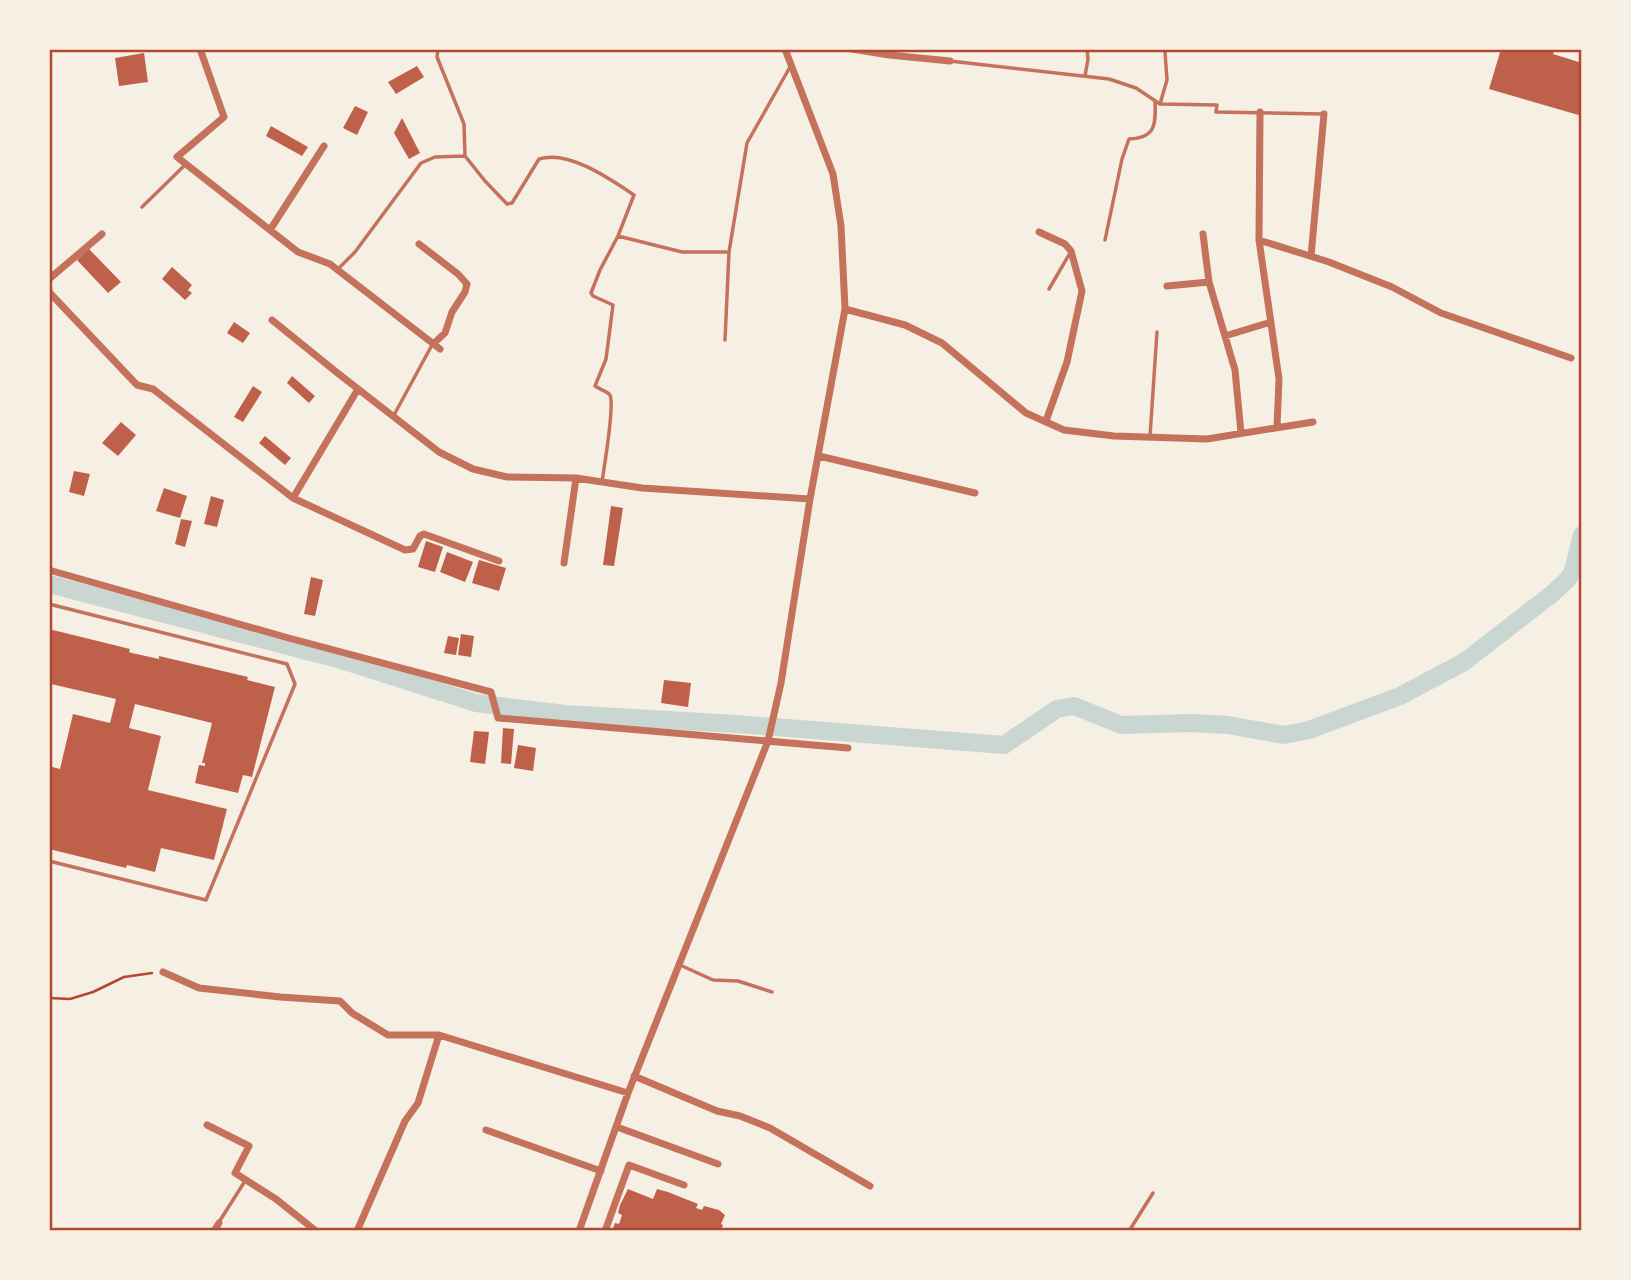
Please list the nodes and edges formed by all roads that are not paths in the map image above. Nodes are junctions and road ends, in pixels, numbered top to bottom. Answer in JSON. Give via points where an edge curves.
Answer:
{"nodes":[{"id":1,"x":200,"y":49,"type":"edge"},
{"id":2,"x":438,"y":49,"type":"edge"},
{"id":3,"x":785,"y":49,"type":"edge"},
{"id":4,"x":852,"y":49,"type":"edge"},
{"id":5,"x":1087,"y":49,"type":"edge"},
{"id":6,"x":1165,"y":52,"type":"dead end"},
{"id":7,"x":950,"y":61,"type":"joint"},
{"id":8,"x":791,"y":65,"type":"junction"},
{"id":9,"x":1085,"y":76,"type":"junction"},
{"id":10,"x":1155,"y":99,"type":"junction"},
{"id":11,"x":1160,"y":104,"type":"junction"},
{"id":12,"x":1260,"y":112,"type":"junction"},
{"id":13,"x":1324,"y":114,"type":"joint"},
{"id":14,"x":324,"y":146,"type":"dead end"},
{"id":15,"x":465,"y":156,"type":"junction"},
{"id":16,"x":186,"y":164,"type":"junction"},
{"id":17,"x":142,"y":207,"type":"dead end"},
{"id":18,"x":270,"y":230,"type":"junction"},
{"id":19,"x":1039,"y":232,"type":"dead end"},
{"id":20,"x":102,"y":234,"type":"dead end"},
{"id":21,"x":1203,"y":234,"type":"dead end"},
{"id":22,"x":618,"y":236,"type":"junction"},
{"id":23,"x":1105,"y":240,"type":"dead end"},
{"id":24,"x":1259,"y":240,"type":"junction"},
{"id":25,"x":419,"y":244,"type":"dead end"},
{"id":26,"x":1071,"y":251,"type":"junction"},
{"id":27,"x":729,"y":252,"type":"junction"},
{"id":28,"x":1311,"y":256,"type":"junction"},
{"id":29,"x":337,"y":270,"type":"junction"},
{"id":30,"x":49,"y":279,"type":"edge"},
{"id":31,"x":1209,"y":282,"type":"junction"},
{"id":32,"x":1167,"y":286,"type":"dead end"},
{"id":33,"x":1049,"y":289,"type":"dead end"},
{"id":34,"x":49,"y":292,"type":"edge"},
{"id":35,"x":845,"y":309,"type":"junction"},
{"id":36,"x":272,"y":320,"type":"dead end"},
{"id":37,"x":1271,"y":322,"type":"junction"},
{"id":38,"x":1157,"y":332,"type":"dead end"},
{"id":39,"x":1225,"y":337,"type":"junction"},
{"id":40,"x":725,"y":340,"type":"dead end"},
{"id":41,"x":436,"y":347,"type":"junction"},
{"id":42,"x":1571,"y":358,"type":"dead end"},
{"id":43,"x":358,"y":389,"type":"junction"},
{"id":44,"x":393,"y":417,"type":"junction"},
{"id":45,"x":1046,"y":421,"type":"junction"},
{"id":46,"x":1313,"y":422,"type":"dead end"},
{"id":47,"x":1277,"y":427,"type":"junction"},
{"id":48,"x":1241,"y":432,"type":"junction"},
{"id":49,"x":1150,"y":438,"type":"junction"},
{"id":50,"x":819,"y":456,"type":"junction"},
{"id":51,"x":576,"y":478,"type":"junction"},
{"id":52,"x":602,"y":482,"type":"junction"},
{"id":53,"x":975,"y":493,"type":"dead end"},
{"id":54,"x":293,"y":498,"type":"junction"},
{"id":55,"x":810,"y":499,"type":"junction"},
{"id":56,"x":499,"y":561,"type":"dead end"},
{"id":57,"x":564,"y":563,"type":"dead end"},
{"id":58,"x":49,"y":570,"type":"edge"},
{"id":59,"x":49,"y":604,"type":"edge"},
{"id":60,"x":768,"y":741,"type":"junction"},
{"id":61,"x":848,"y":748,"type":"dead end"},
{"id":62,"x":49,"y":862,"type":"edge"},
{"id":63,"x":680,"y":965,"type":"junction"},
{"id":64,"x":163,"y":972,"type":"road end"},
{"id":65,"x":772,"y":992,"type":"dead end"},
{"id":66,"x":439,"y":1035,"type":"junction"},
{"id":67,"x":634,"y":1076,"type":"junction"},
{"id":68,"x":628,"y":1093,"type":"junction"},
{"id":69,"x":207,"y":1125,"type":"dead end"},
{"id":70,"x":617,"y":1127,"type":"junction"},
{"id":71,"x":486,"y":1130,"type":"dead end"},
{"id":72,"x":718,"y":1164,"type":"dead end"},
{"id":73,"x":601,"y":1171,"type":"junction"},
{"id":74,"x":246,"y":1179,"type":"junction"},
{"id":75,"x":684,"y":1185,"type":"dead end"},
{"id":76,"x":870,"y":1186,"type":"dead end"},
{"id":77,"x":1153,"y":1193,"type":"dead end"},
{"id":78,"x":219,"y":1223,"type":"joint"},
{"id":79,"x":214,"y":1231,"type":"edge"},
{"id":80,"x":316,"y":1231,"type":"edge"},
{"id":81,"x":357,"y":1231,"type":"edge"},
{"id":82,"x":579,"y":1231,"type":"edge"},
{"id":83,"x":605,"y":1231,"type":"edge"},
{"id":84,"x":1129,"y":1231,"type":"edge"}],
"edges":[{"from":1,"to":16,"type":"street","via":[[224,117],[177,157]]},
{"from":2,"to":15,"type":"lane","via":[[437,57],[464,124]]},
{"from":3,"to":8,"type":"street"},
{"from":4,"to":7,"type":"street"},
{"from":5,"to":9,"type":"lane"},
{"from":6,"to":11,"type":"lane","via":[[1167,80]]},
{"from":7,"to":9,"type":"lane"},
{"from":8,"to":27,"type":"lane","via":[[747,143]]},
{"from":8,"to":35,"type":"street","via":[[833,174]]},
{"from":9,"to":10,"type":"lane","via":[[1109,79]]},
{"from":10,"to":11,"type":"lane"},
{"from":10,"to":23,"type":"lane","via":[[1153,128],[1144,137],[1129,139]]},
{"from":11,"to":12,"type":"lane","via":[[1217,105],[1216,112]]},
{"from":12,"to":13,"type":"lane"},
{"from":12,"to":24,"type":"street"},
{"from":13,"to":28,"type":"street"},
{"from":14,"to":18,"type":"street"},
{"from":15,"to":22,"type":"lane","via":[[508,204],[539,159],[549,156],[593,168],[634,195]]},
{"from":15,"to":29,"type":"lane","via":[[435,157],[421,163]]},
{"from":16,"to":17,"type":"lane"},
{"from":16,"to":18,"type":"street"},
{"from":18,"to":29,"type":"street","via":[[298,252]]},
{"from":19,"to":26,"type":"street"},
{"from":20,"to":30,"type":"street"},
{"from":21,"to":31,"type":"street"},
{"from":22,"to":27,"type":"lane","via":[[682,253]]},
{"from":22,"to":52,"type":"lane","via":[[591,293],[613,305],[606,359],[596,386],[610,397],[611,413]]},
{"from":24,"to":28,"type":"street"},
{"from":24,"to":37,"type":"street"},
{"from":25,"to":41,"type":"street","via":[[467,284]]},
{"from":26,"to":33,"type":"lane"},
{"from":26,"to":45,"type":"street","via":[[1082,291],[1068,362]]},
{"from":27,"to":40,"type":"lane"},
{"from":28,"to":42,"type":"street","via":[[1392,287],[1441,313]]},
{"from":29,"to":41,"type":"street"},
{"from":31,"to":32,"type":"street"},
{"from":31,"to":39,"type":"street"},
{"from":34,"to":54,"type":"street","via":[[137,385],[153,389]]},
{"from":35,"to":45,"type":"street","via":[[905,325],[942,343],[1026,413]]},
{"from":35,"to":50,"type":"street"},
{"from":36,"to":43,"type":"street"},
{"from":37,"to":39,"type":"street"},
{"from":37,"to":47,"type":"street","via":[[1279,379]]},
{"from":38,"to":49,"type":"lane"},
{"from":39,"to":48,"type":"street","via":[[1235,370]]},
{"from":41,"to":44,"type":"lane"},
{"from":43,"to":44,"type":"street"},
{"from":43,"to":54,"type":"street"},
{"from":44,"to":51,"type":"street","via":[[439,452],[473,469],[507,477]]},
{"from":45,"to":49,"type":"street","via":[[1065,430]]},
{"from":46,"to":47,"type":"street"},
{"from":47,"to":48,"type":"street"},
{"from":48,"to":49,"type":"street","via":[[1207,439]]},
{"from":50,"to":53,"type":"street"},
{"from":50,"to":55,"type":"street"},
{"from":51,"to":52,"type":"street"},
{"from":51,"to":57,"type":"street"},
{"from":52,"to":55,"type":"street"},
{"from":54,"to":56,"type":"street","via":[[405,550],[413,549],[424,534]]},
{"from":55,"to":60,"type":"street"},
{"from":58,"to":60,"type":"street","via":[[491,692],[498,718]]},
{"from":59,"to":62,"type":"lane","via":[[287,664],[295,684],[206,900]]},
{"from":60,"to":61,"type":"street"},
{"from":60,"to":63,"type":"street"},
{"from":63,"to":65,"type":"lane","via":[[713,979]]},
{"from":63,"to":67,"type":"street"},
{"from":64,"to":66,"type":"street","via":[[199,988],[340,1001],[387,1035]]},
{"from":66,"to":68,"type":"street"},
{"from":66,"to":81,"type":"street","via":[[418,1103],[405,1121]]},
{"from":67,"to":68,"type":"street"},
{"from":67,"to":76,"type":"street","via":[[770,1128]]},
{"from":68,"to":70,"type":"street"},
{"from":69,"to":74,"type":"street","via":[[249,1146],[235,1173]]},
{"from":70,"to":72,"type":"street"},
{"from":70,"to":73,"type":"street"},
{"from":71,"to":73,"type":"street"},
{"from":73,"to":82,"type":"street"},
{"from":74,"to":78,"type":"lane"},
{"from":74,"to":80,"type":"street"},
{"from":75,"to":83,"type":"street","via":[[629,1165]]},
{"from":77,"to":84,"type":"lane"},
{"from":78,"to":79,"type":"street"}]}
